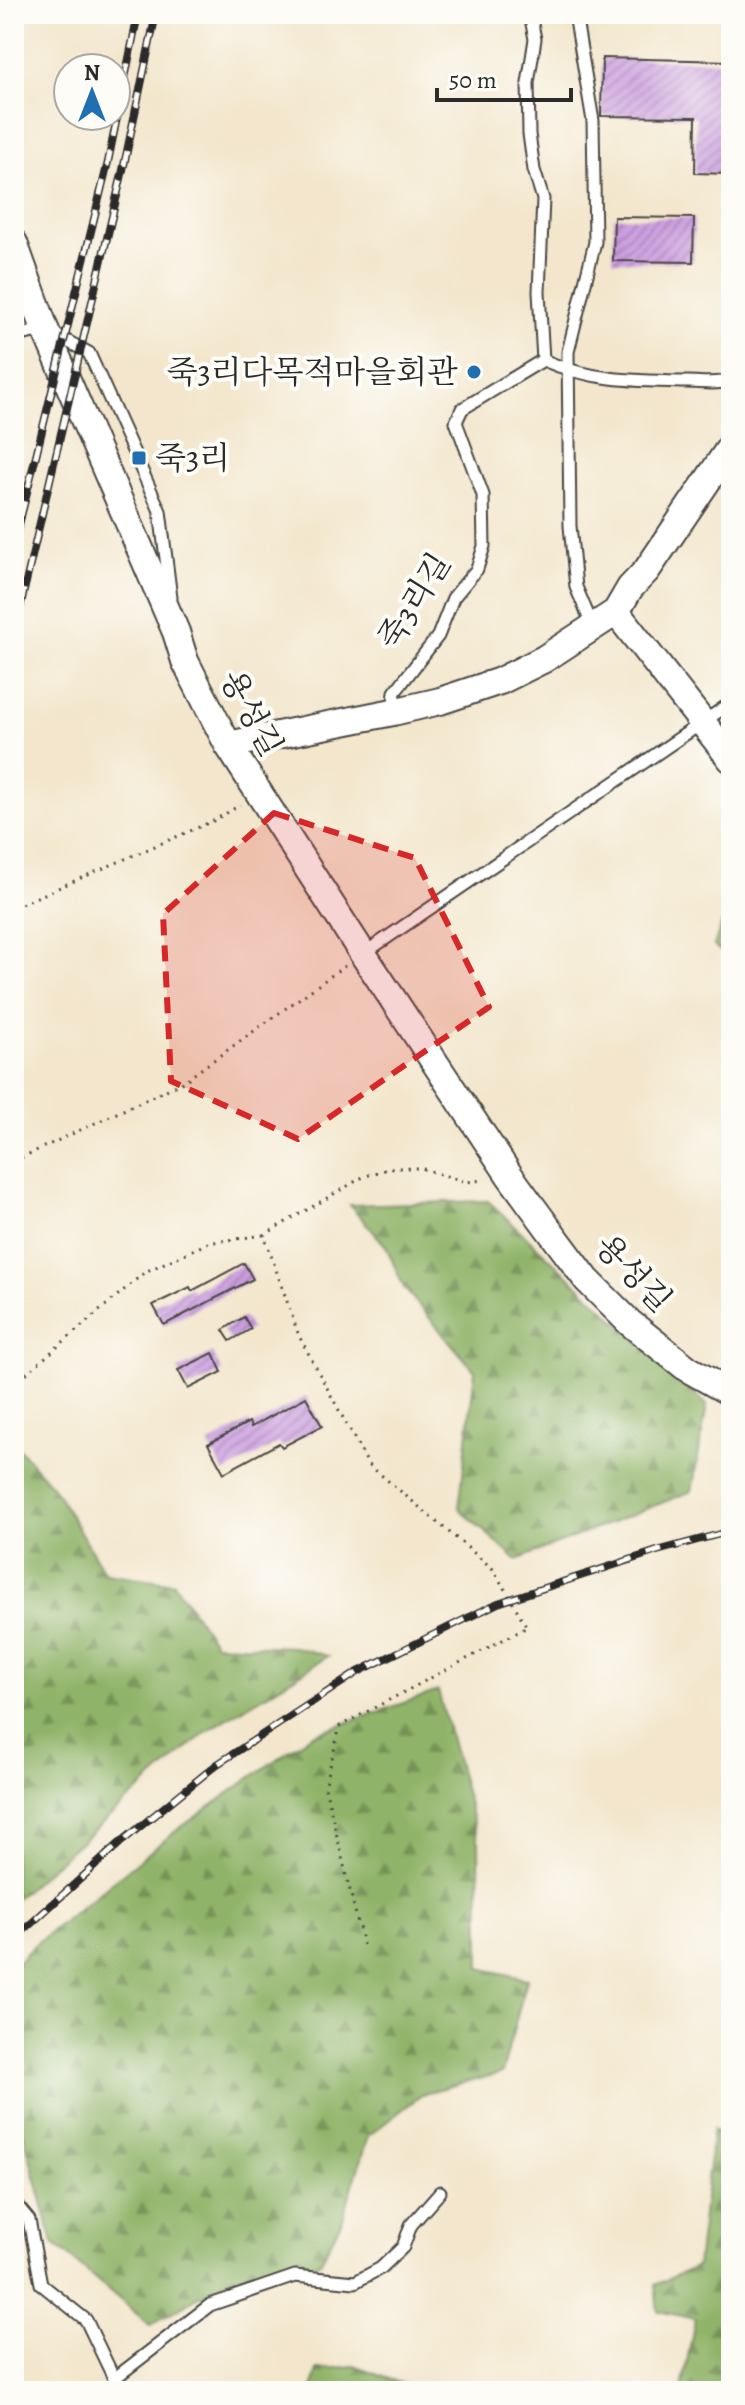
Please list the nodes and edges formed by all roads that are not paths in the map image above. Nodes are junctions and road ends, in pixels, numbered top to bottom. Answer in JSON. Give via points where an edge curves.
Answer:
{"nodes":[{"id":1,"x":530,"y":14,"type":"edge"},
{"id":2,"x":575,"y":17,"type":"edge"},
{"id":3,"x":14,"y":243,"type":"edge"},
{"id":4,"x":45,"y":329,"type":"junction"},
{"id":5,"x":14,"y":337,"type":"edge"},
{"id":6,"x":543,"y":360,"type":"junction"},
{"id":7,"x":566,"y":370,"type":"junction"},
{"id":8,"x":731,"y":380,"type":"edge"},
{"id":9,"x":731,"y":446,"type":"edge"},
{"id":10,"x":616,"y":612,"type":"junction"},
{"id":11,"x":593,"y":627,"type":"junction"},
{"id":12,"x":731,"y":703,"type":"edge"},
{"id":13,"x":393,"y":712,"type":"junction"},
{"id":14,"x":703,"y":723,"type":"junction"},
{"id":15,"x":228,"y":745,"type":"junction"},
{"id":16,"x":731,"y":759,"type":"edge"},
{"id":17,"x":363,"y":954,"type":"junction"},
{"id":18,"x":731,"y":1393,"type":"edge"},
{"id":19,"x":440,"y":2192,"type":"dead end"},
{"id":20,"x":14,"y":2202,"type":"edge"},
{"id":21,"x":115,"y":2378,"type":"junction"},
{"id":22,"x":120,"y":2391,"type":"edge"}],
"edges":[{"from":1,"to":6,"type":"lane","via":[[535,39],[528,83],[529,134],[543,199]]},
{"from":2,"to":7,"type":"lane","via":[[593,121],[595,242]]},
{"from":3,"to":4,"type":"street","name":"용성길"},
{"from":4,"to":5,"type":"lane"},
{"from":4,"to":15,"type":"street","name":"용성길","via":[[185,661]]},
{"from":6,"to":7,"type":"lane"},
{"from":6,"to":13,"type":"lane","name":"죽3리길","via":[[462,409],[456,422],[483,495],[484,546],[477,569],[453,598],[438,636],[395,692]]},
{"from":7,"to":8,"type":"lane","via":[[640,381]]},
{"from":7,"to":11,"type":"lane","via":[[576,587]]},
{"from":9,"to":10,"type":"street"},
{"from":10,"to":11,"type":"street"},
{"from":10,"to":14,"type":"street"},
{"from":11,"to":13,"type":"street","via":[[500,681]]},
{"from":12,"to":14,"type":"lane"},
{"from":13,"to":15,"type":"street"},
{"from":14,"to":16,"type":"street"},
{"from":14,"to":17,"type":"lane"},
{"from":15,"to":17,"type":"street","name":"용성길"},
{"from":17,"to":18,"type":"street","name":"용성길","via":[[510,1176],[587,1280],[688,1369]]},
{"from":19,"to":21,"type":"lane","via":[[411,2225],[403,2247],[381,2268],[355,2282],[295,2276],[210,2305]]},
{"from":20,"to":21,"type":"lane","via":[[29,2220],[41,2284],[86,2320]]},
{"from":21,"to":22,"type":"lane"}]}
